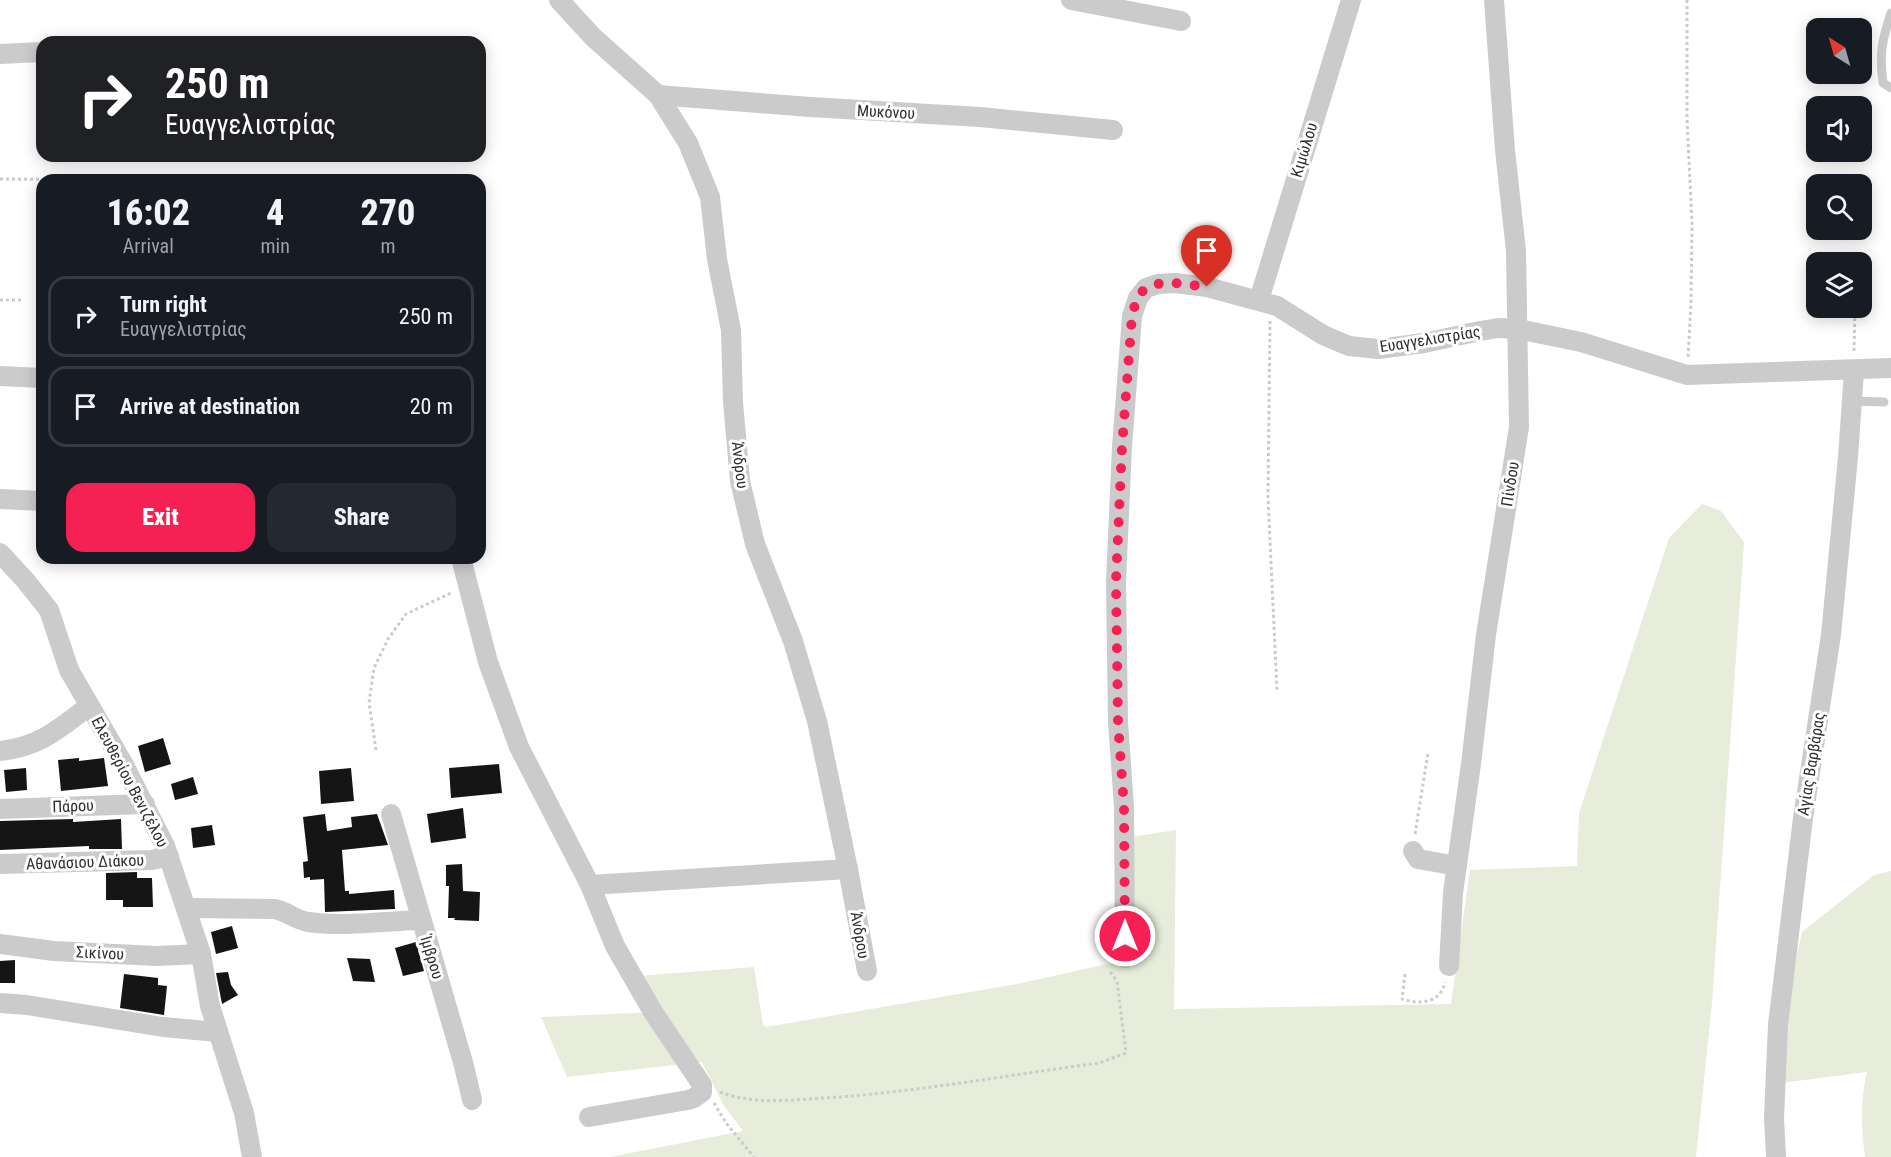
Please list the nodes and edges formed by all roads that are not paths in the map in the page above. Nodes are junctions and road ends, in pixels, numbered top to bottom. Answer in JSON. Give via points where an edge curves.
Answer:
{"nodes":[{"id":1,"x":559,"y":0,"type":"edge"},
{"id":2,"x":1071,"y":0,"type":"edge"},
{"id":3,"x":1351,"y":0,"type":"edge"},
{"id":4,"x":1494,"y":0,"type":"edge"},
{"id":5,"x":1891,"y":13,"type":"edge"},
{"id":6,"x":1181,"y":21,"type":"dead end"},
{"id":7,"x":36,"y":52,"type":"edge"},
{"id":8,"x":0,"y":54,"type":"edge"},
{"id":9,"x":1891,"y":88,"type":"edge"},
{"id":10,"x":658,"y":95,"type":"junction"},
{"id":11,"x":1113,"y":130,"type":"dead end"},
{"id":12,"x":1268,"y":303,"type":"junction"},
{"id":13,"x":1518,"y":329,"type":"junction"},
{"id":14,"x":1891,"y":368,"type":"edge"},
{"id":15,"x":1854,"y":371,"type":"junction"},
{"id":16,"x":0,"y":376,"type":"edge"},
{"id":17,"x":36,"y":378,"type":"edge"},
{"id":18,"x":1851,"y":401,"type":"junction"},
{"id":19,"x":1884,"y":402,"type":"dead end"},
{"id":20,"x":0,"y":500,"type":"edge"},
{"id":21,"x":36,"y":501,"type":"edge"},
{"id":22,"x":0,"y":553,"type":"edge"},
{"id":23,"x":462,"y":564,"type":"edge"},
{"id":24,"x":89,"y":706,"type":"junction"},
{"id":25,"x":0,"y":751,"type":"edge"},
{"id":26,"x":145,"y":804,"type":"junction"},
{"id":27,"x":0,"y":809,"type":"edge"},
{"id":28,"x":391,"y":814,"type":"dead end"},
{"id":29,"x":1413,"y":851,"type":"road end"},
{"id":30,"x":169,"y":856,"type":"junction"},
{"id":31,"x":0,"y":864,"type":"edge"},
{"id":32,"x":1457,"y":866,"type":"junction"},
{"id":33,"x":848,"y":868,"type":"junction"},
{"id":34,"x":590,"y":885,"type":"junction"},
{"id":35,"x":186,"y":908,"type":"junction"},
{"id":36,"x":420,"y":920,"type":"junction"},
{"id":37,"x":0,"y":944,"type":"edge"},
{"id":38,"x":201,"y":954,"type":"junction"},
{"id":39,"x":1125,"y":958,"type":"road end"},
{"id":40,"x":1449,"y":966,"type":"road end"},
{"id":41,"x":867,"y":970,"type":"dead end"},
{"id":42,"x":0,"y":1003,"type":"edge"},
{"id":43,"x":218,"y":1032,"type":"junction"},
{"id":44,"x":472,"y":1100,"type":"dead end"},
{"id":45,"x":589,"y":1117,"type":"dead end"},
{"id":46,"x":252,"y":1157,"type":"edge"},
{"id":47,"x":1776,"y":1157,"type":"edge"}],
"edges":[{"from":1,"to":10,"type":"street","name":"Άνδρου","via":[[593,37]]},
{"from":2,"to":6,"type":"street"},
{"from":3,"to":12,"type":"street","name":"Κιμώλου"},
{"from":4,"to":13,"type":"street","name":"Πίνδου","via":[[1504,150],[1516,251]]},
{"from":5,"to":9,"type":"lane","via":[[1880,45],[1882,83]]},
{"from":7,"to":8,"type":"street"},
{"from":10,"to":11,"type":"street","name":"Μυκόνου"},
{"from":10,"to":33,"type":"street","name":"Άνδρου","via":[[688,143],[710,197],[731,330],[740,481],[755,544],[793,641],[817,721]]},
{"from":12,"to":13,"type":"street","name":"Ευαγγελιστρίας","via":[[1332,338],[1378,350],[1498,328]]},
{"from":12,"to":39,"type":"street","name":"Ευαγγελιστρίας","via":[[1207,287],[1158,284],[1146,288],[1138,297],[1132,316],[1116,581]]},
{"from":13,"to":15,"type":"street","name":"Ευαγγελιστρίας","via":[[1581,342],[1687,375]]},
{"from":13,"to":32,"type":"street","name":"Πίνδου","via":[[1519,427],[1486,635]]},
{"from":14,"to":15,"type":"street","name":"Ευαγγελιστρίας"},
{"from":15,"to":18,"type":"street","name":"Αγίας Βαρβάρας"},
{"from":16,"to":17,"type":"street"},
{"from":18,"to":19,"type":"lane"},
{"from":18,"to":47,"type":"street","name":"Αγίας Βαρβάρας","via":[[1831,635],[1803,818],[1778,1025]]},
{"from":20,"to":21,"type":"street"},
{"from":22,"to":24,"type":"street","name":"Ελευθερίου Βενιζέλου","via":[[48,610],[67,666]]},
{"from":23,"to":34,"type":"street","via":[[488,662],[519,747]]},
{"from":24,"to":25,"type":"street","via":[[43,740]]},
{"from":24,"to":26,"type":"street","name":"Ελευθερίου Βενιζέλου"},
{"from":26,"to":27,"type":"street","name":"Πάρου"},
{"from":26,"to":30,"type":"street","name":"Ελευθερίου Βενιζέλου"},
{"from":28,"to":36,"type":"street","name":"Ίμβρου"},
{"from":29,"to":32,"type":"street","via":[[1418,859]]},
{"from":30,"to":31,"type":"street","name":"Αθανάσιου Διάκου","via":[[152,860]]},
{"from":30,"to":35,"type":"street","name":"Ελευθερίου Βενιζέλου"},
{"from":32,"to":40,"type":"street","name":"Πίνδου"},
{"from":33,"to":34,"type":"street"},
{"from":33,"to":41,"type":"street","name":"Άνδρου"},
{"from":34,"to":45,"type":"street","via":[[615,946],[702,1085],[702,1092],[694,1098]]},
{"from":35,"to":36,"type":"street","via":[[274,909],[301,921],[327,924]]},
{"from":35,"to":38,"type":"street","name":"Ελευθερίου Βενιζέλου"},
{"from":36,"to":44,"type":"street","name":"Ίμβρου"},
{"from":37,"to":38,"type":"street","name":"Σικίνου","via":[[54,951]]},
{"from":38,"to":43,"type":"street","name":"Ελευθερίου Βενιζέλου"},
{"from":42,"to":43,"type":"street"},
{"from":43,"to":46,"type":"street","name":"Ελευθερίου Βενιζέλου","via":[[244,1113]]}]}
